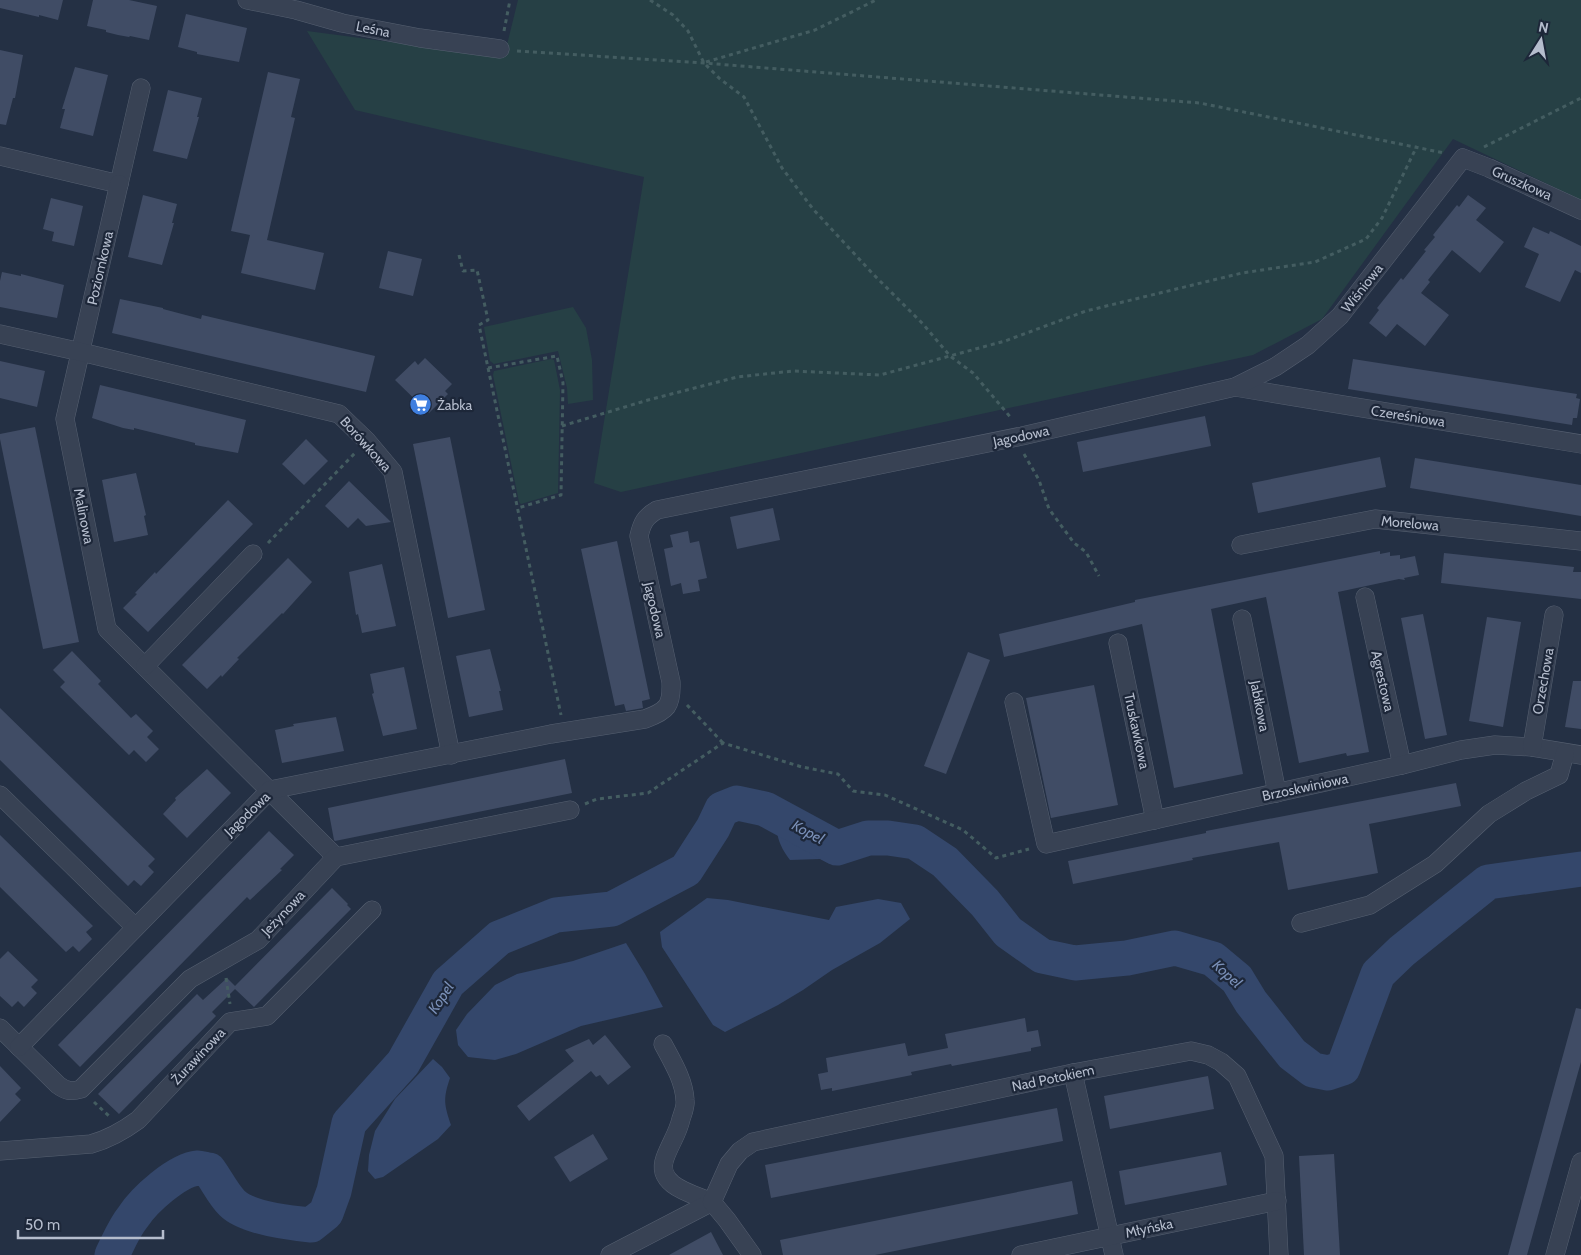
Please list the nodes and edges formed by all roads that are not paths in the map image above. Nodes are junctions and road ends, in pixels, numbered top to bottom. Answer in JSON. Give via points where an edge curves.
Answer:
{"nodes":[{"id":1,"x":248,"y":0,"type":"edge"},
{"id":2,"x":500,"y":49,"type":"road end"},
{"id":3,"x":141,"y":88,"type":"dead end"},
{"id":4,"x":0,"y":156,"type":"edge"},
{"id":5,"x":1463,"y":158,"type":"joint"},
{"id":6,"x":119,"y":184,"type":"junction"},
{"id":7,"x":1581,"y":210,"type":"edge"},
{"id":8,"x":0,"y":334,"type":"edge"},
{"id":9,"x":81,"y":352,"type":"junction"},
{"id":10,"x":1235,"y":387,"type":"junction"},
{"id":11,"x":1581,"y":444,"type":"edge"},
{"id":12,"x":1581,"y":541,"type":"edge"},
{"id":13,"x":1241,"y":545,"type":"dead end"},
{"id":14,"x":253,"y":554,"type":"road end"},
{"id":15,"x":1365,"y":597,"type":"dead end"},
{"id":16,"x":1554,"y":615,"type":"dead end"},
{"id":17,"x":1242,"y":619,"type":"dead end"},
{"id":18,"x":1118,"y":643,"type":"dead end"},
{"id":19,"x":145,"y":666,"type":"junction"},
{"id":20,"x":1014,"y":702,"type":"dead end"},
{"id":21,"x":1532,"y":747,"type":"junction"},
{"id":22,"x":1573,"y":754,"type":"edge"},
{"id":23,"x":451,"y":755,"type":"junction"},
{"id":24,"x":1402,"y":765,"type":"junction"},
{"id":25,"x":270,"y":790,"type":"junction"},
{"id":26,"x":1277,"y":793,"type":"junction"},
{"id":27,"x":0,"y":795,"type":"edge"},
{"id":28,"x":570,"y":810,"type":"road end"},
{"id":29,"x":1156,"y":820,"type":"junction"},
{"id":30,"x":336,"y":857,"type":"junction"},
{"id":31,"x":372,"y":910,"type":"dead end"},
{"id":32,"x":1301,"y":923,"type":"dead end"},
{"id":33,"x":135,"y":928,"type":"junction"},
{"id":34,"x":0,"y":1028,"type":"edge"},
{"id":35,"x":663,"y":1044,"type":"dead end"},
{"id":36,"x":19,"y":1047,"type":"junction"},
{"id":37,"x":1073,"y":1073,"type":"junction"},
{"id":38,"x":0,"y":1151,"type":"edge"},
{"id":39,"x":1581,"y":1162,"type":"edge"},
{"id":40,"x":1277,"y":1201,"type":"junction"},
{"id":41,"x":712,"y":1202,"type":"junction"},
{"id":42,"x":1109,"y":1236,"type":"junction"},
{"id":43,"x":610,"y":1255,"type":"edge"},
{"id":44,"x":752,"y":1255,"type":"edge"},
{"id":45,"x":1021,"y":1255,"type":"edge"},
{"id":46,"x":1114,"y":1255,"type":"edge"},
{"id":47,"x":1279,"y":1255,"type":"edge"},
{"id":48,"x":1555,"y":1255,"type":"edge"}],
"edges":[{"from":1,"to":2,"type":"street","name":"Leśna","via":[[352,25]]},
{"from":3,"to":6,"type":"street","name":"Poziomkowa"},
{"from":4,"to":6,"type":"street"},
{"from":5,"to":7,"type":"street","name":"Gruszkowa"},
{"from":5,"to":10,"type":"street","name":"Wiśniowa","via":[[1340,316],[1308,345],[1275,367]]},
{"from":6,"to":9,"type":"street","name":"Poziomkowa"},
{"from":8,"to":9,"type":"street","name":"Borówkowa"},
{"from":9,"to":19,"type":"street","name":"Malinowa","via":[[65,419],[107,629]]},
{"from":9,"to":23,"type":"street","name":"Borówkowa","via":[[339,414],[366,441],[393,472]]},
{"from":10,"to":11,"type":"street","name":"Czereśniowa"},
{"from":10,"to":23,"type":"street","name":"Jagodowa","via":[[1022,436],[657,510],[642,523],[639,536],[671,682],[669,706],[652,716]]},
{"from":12,"to":13,"type":"street","name":"Morelowa","via":[[1376,519]]},
{"from":14,"to":19,"type":"street"},
{"from":15,"to":24,"type":"street","name":"Agrestowa"},
{"from":16,"to":21,"type":"street","name":"Orzechowa"},
{"from":17,"to":26,"type":"street","name":"Jabłkowa"},
{"from":18,"to":29,"type":"street","name":"Truskawkowa"},
{"from":19,"to":25,"type":"street","name":"Malinowa"},
{"from":20,"to":29,"type":"street","name":"Brzoskwiniowa","via":[[1046,844]]},
{"from":21,"to":22,"type":"street","name":"Brzoskwiniowa"},
{"from":21,"to":24,"type":"street","name":"Brzoskwiniowa","via":[[1495,745]]},
{"from":22,"to":32,"type":"street","name":"Brzoskwiniowa","via":[[1559,775],[1489,814],[1435,864],[1370,905]]},
{"from":23,"to":25,"type":"street","name":"Jagodowa"},
{"from":24,"to":26,"type":"street","name":"Brzoskwiniowa"},
{"from":25,"to":30,"type":"street","name":"Malinowa"},
{"from":25,"to":33,"type":"street","name":"Jagodowa"},
{"from":26,"to":29,"type":"street","name":"Brzoskwiniowa"},
{"from":27,"to":33,"type":"street"},
{"from":28,"to":30,"type":"street"},
{"from":30,"to":36,"type":"street","name":"Jeżynowa","via":[[258,940],[190,980],[81,1089],[65,1090]]},
{"from":31,"to":38,"type":"street","name":"Żurawinowa","via":[[267,1016],[230,1022],[138,1120],[123,1131],[91,1144]]},
{"from":33,"to":36,"type":"street","name":"Jagodowa"},
{"from":34,"to":36,"type":"street"},
{"from":35,"to":41,"type":"street","via":[[680,1075],[686,1102],[678,1132],[664,1159],[664,1173],[678,1188]]},
{"from":37,"to":40,"type":"street","name":"Nad Potokiem","via":[[1191,1051],[1221,1062],[1237,1076],[1274,1156]]},
{"from":37,"to":41,"type":"street","name":"Nad Potokiem","via":[[753,1142],[730,1164]]},
{"from":37,"to":42,"type":"street"},
{"from":39,"to":48,"type":"street"},
{"from":40,"to":42,"type":"street","name":"Młyńska"},
{"from":40,"to":47,"type":"street","name":"Nad Potokiem"},
{"from":41,"to":43,"type":"street"},
{"from":41,"to":44,"type":"street"},
{"from":42,"to":45,"type":"street","name":"Młyńska"},
{"from":42,"to":46,"type":"street"}]}
